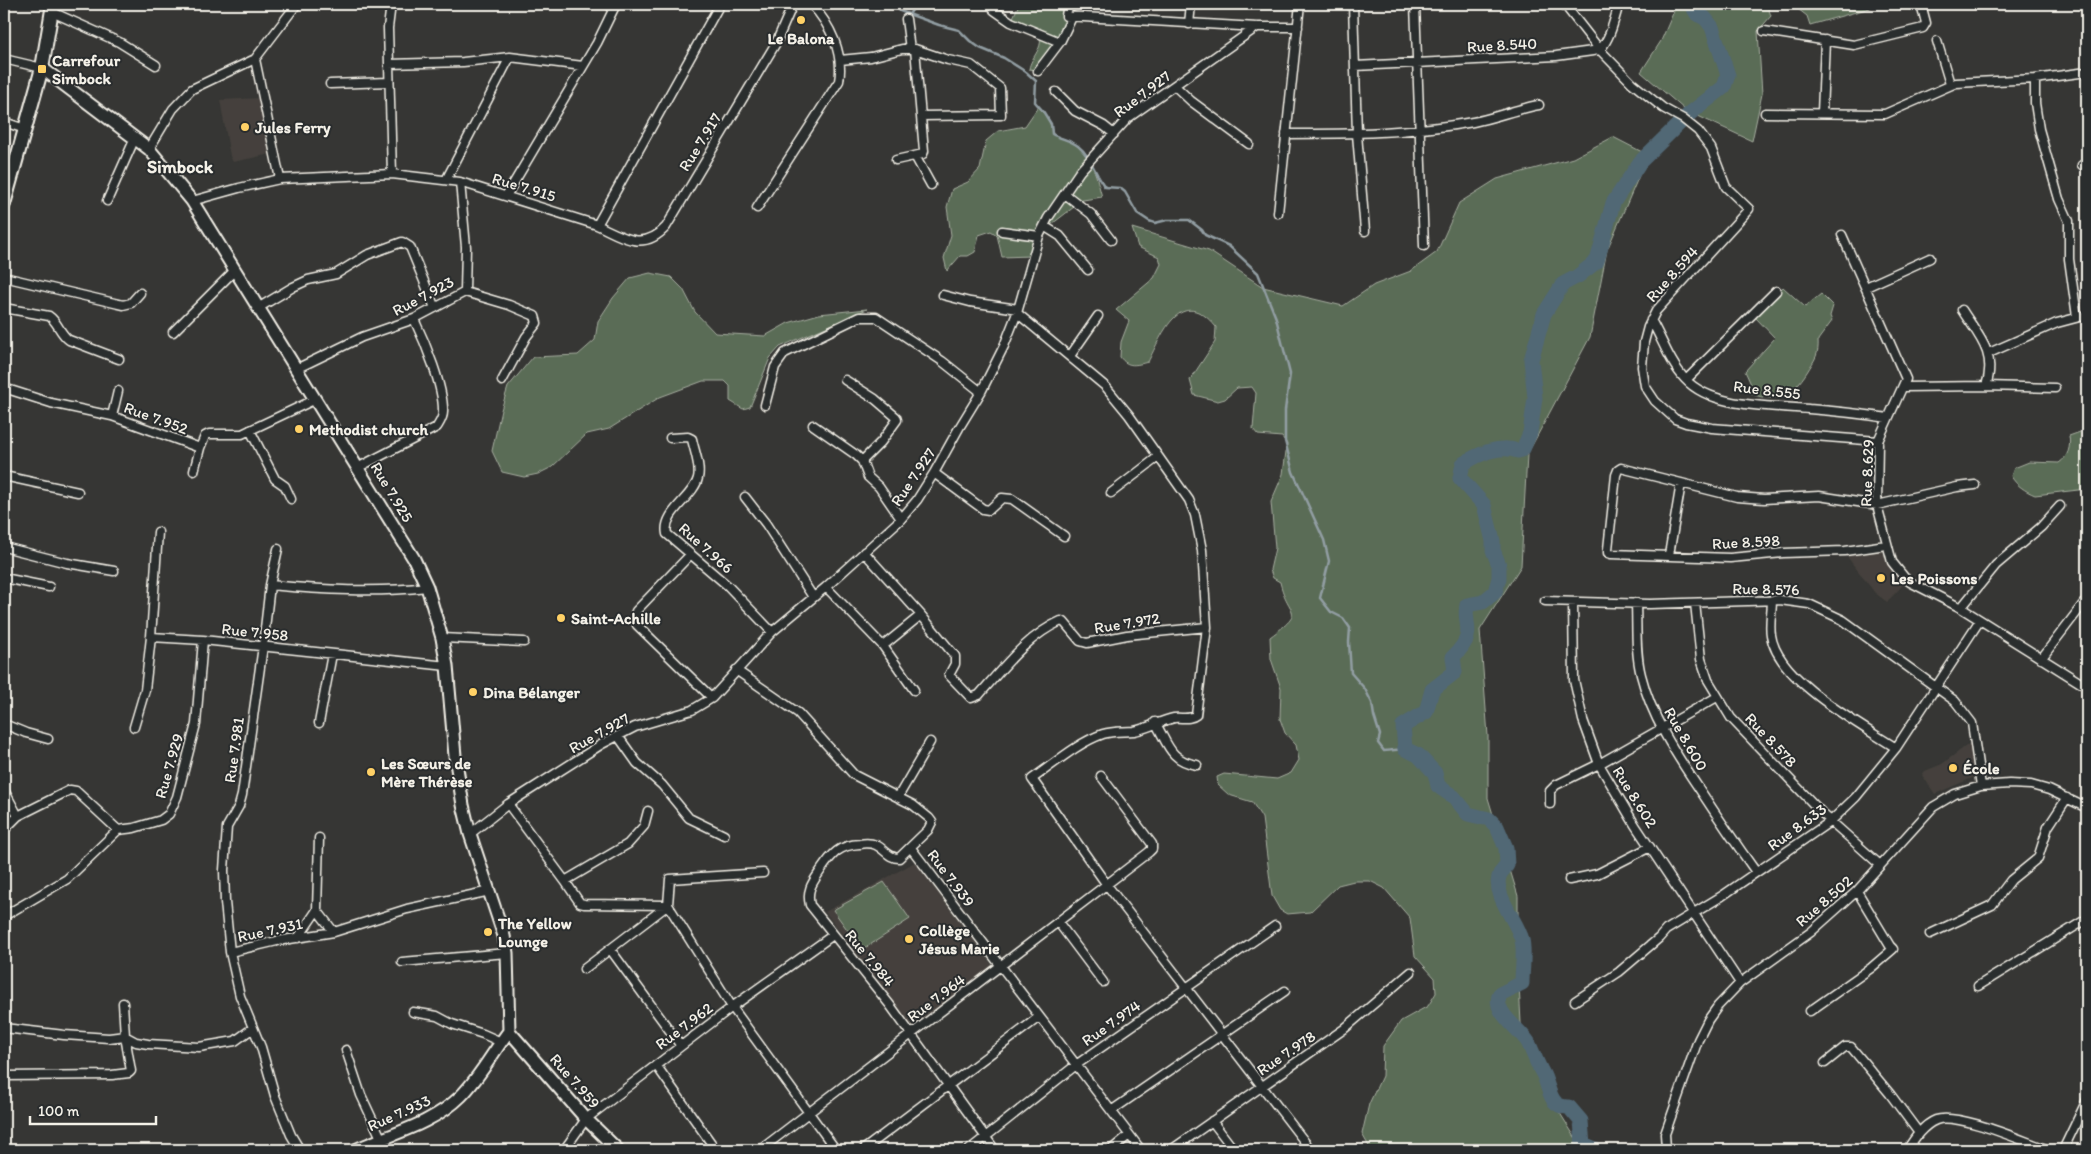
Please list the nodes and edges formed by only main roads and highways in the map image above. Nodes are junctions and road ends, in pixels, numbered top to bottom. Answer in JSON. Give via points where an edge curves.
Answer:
{"nodes":[{"id":1,"x":52,"y":8,"type":"edge"},
{"id":2,"x":4,"y":204,"type":"edge"}],
"edges":[{"from":1,"to":2,"type":"main road","via":[[42,68]]}]}
